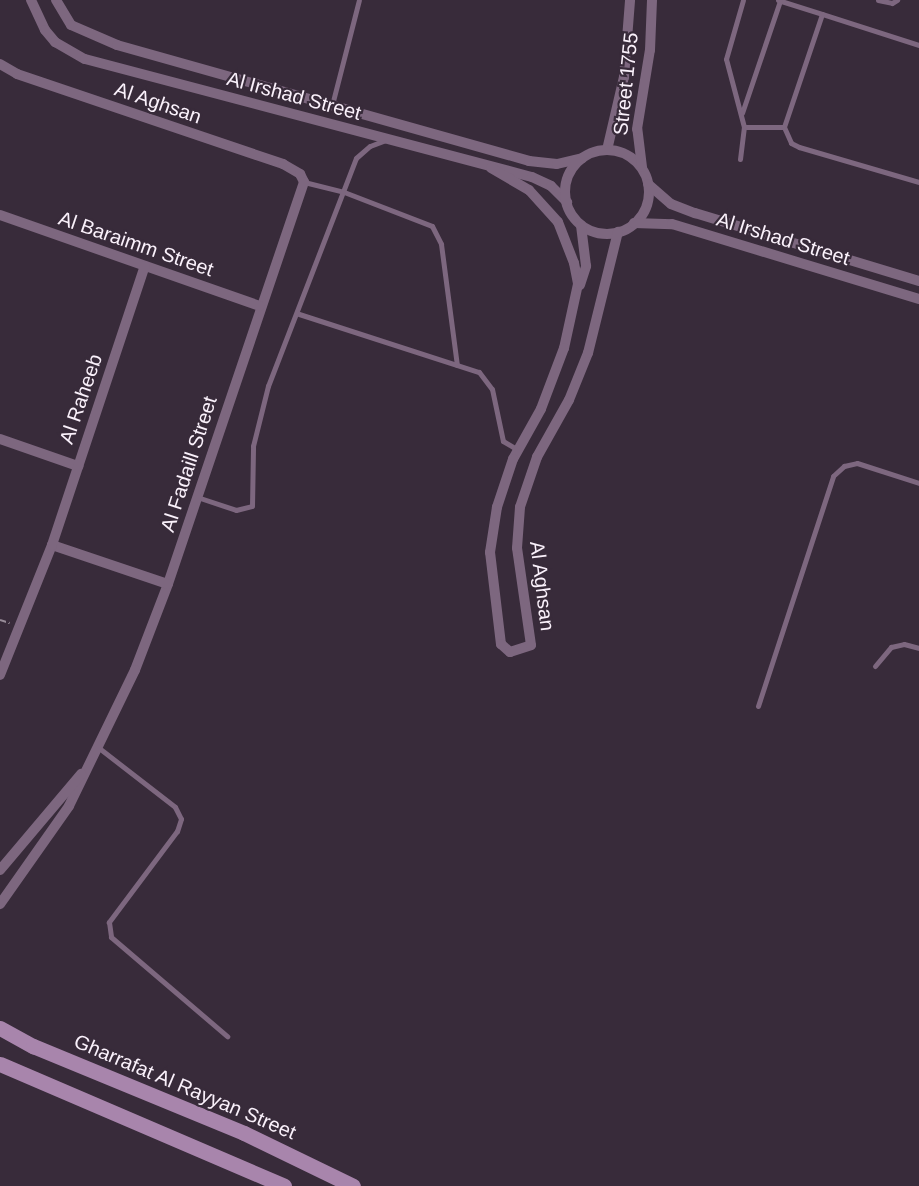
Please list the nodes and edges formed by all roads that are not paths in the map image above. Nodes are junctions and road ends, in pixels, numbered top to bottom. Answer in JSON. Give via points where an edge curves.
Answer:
{"nodes":[{"id":1,"x":31,"y":0,"type":"edge"},
{"id":2,"x":56,"y":0,"type":"edge"},
{"id":3,"x":359,"y":0,"type":"edge"},
{"id":4,"x":630,"y":0,"type":"edge"},
{"id":5,"x":652,"y":0,"type":"edge"},
{"id":6,"x":743,"y":0,"type":"edge"},
{"id":7,"x":779,"y":0,"type":"edge"},
{"id":8,"x":878,"y":0,"type":"edge"},
{"id":9,"x":897,"y":0,"type":"edge"},
{"id":10,"x":822,"y":14,"type":"junction"},
{"id":11,"x":919,"y":45,"type":"edge"},
{"id":12,"x":1,"y":70,"type":"edge"},
{"id":13,"x":331,"y":107,"type":"junction"},
{"id":14,"x":742,"y":114,"type":"junction"},
{"id":15,"x":744,"y":127,"type":"junction"},
{"id":16,"x":784,"y":128,"type":"junction"},
{"id":17,"x":388,"y":140,"type":"junction"},
{"id":18,"x":607,"y":150,"type":"junction"},
{"id":19,"x":582,"y":158,"type":"junction"},
{"id":20,"x":740,"y":159,"type":"dead end"},
{"id":21,"x":491,"y":168,"type":"junction"},
{"id":22,"x":643,"y":171,"type":"junction"},
{"id":23,"x":302,"y":178,"type":"junction"},
{"id":24,"x":919,"y":182,"type":"edge"},
{"id":25,"x":648,"y":184,"type":"junction"},
{"id":26,"x":344,"y":192,"type":"junction"},
{"id":27,"x":567,"y":202,"type":"junction"},
{"id":28,"x":0,"y":215,"type":"edge"},
{"id":29,"x":634,"y":223,"type":"junction"},
{"id":30,"x":581,"y":225,"type":"junction"},
{"id":31,"x":618,"y":232,"type":"junction"},
{"id":32,"x":145,"y":266,"type":"junction"},
{"id":33,"x":919,"y":281,"type":"edge"},
{"id":34,"x":919,"y":299,"type":"edge"},
{"id":35,"x":260,"y":306,"type":"junction"},
{"id":36,"x":574,"y":306,"type":"junction"},
{"id":37,"x":299,"y":314,"type":"junction"},
{"id":38,"x":458,"y":365,"type":"junction"},
{"id":39,"x":0,"y":439,"type":"edge"},
{"id":40,"x":518,"y":450,"type":"junction"},
{"id":41,"x":78,"y":466,"type":"junction"},
{"id":42,"x":919,"y":483,"type":"edge"},
{"id":43,"x":197,"y":497,"type":"junction"},
{"id":44,"x":52,"y":545,"type":"junction"},
{"id":45,"x":168,"y":584,"type":"junction"},
{"id":46,"x":919,"y":648,"type":"edge"},
{"id":47,"x":875,"y":666,"type":"dead end"},
{"id":48,"x":0,"y":675,"type":"edge"},
{"id":49,"x":758,"y":706,"type":"dead end"},
{"id":50,"x":99,"y":748,"type":"junction"},
{"id":51,"x":93,"y":760,"type":"junction"},
{"id":52,"x":0,"y":870,"type":"edge"},
{"id":53,"x":0,"y":904,"type":"edge"},
{"id":54,"x":0,"y":1028,"type":"edge"},
{"id":55,"x":227,"y":1036,"type":"dead end"},
{"id":56,"x":0,"y":1064,"type":"edge"},
{"id":57,"x":284,"y":1186,"type":"edge"},
{"id":58,"x":353,"y":1186,"type":"edge"}],
"edges":[{"from":1,"to":17,"type":"street","name":"Al Irshad Street","via":[[55,42],[85,59]]},
{"from":2,"to":13,"type":"street","name":"Al Irshad Street","via":[[71,25],[96,38]]},
{"from":3,"to":13,"type":"lane"},
{"from":4,"to":18,"type":"street","name":"Street 1755","via":[[624,77]]},
{"from":5,"to":22,"type":"street","name":"Street 1755","via":[[650,50],[637,129]]},
{"from":6,"to":14,"type":"lane","via":[[726,59]]},
{"from":7,"to":10,"type":"lane"},
{"from":7,"to":14,"type":"lane"},
{"from":8,"to":9,"type":"lane"},
{"from":10,"to":11,"type":"lane"},
{"from":10,"to":16,"type":"lane"},
{"from":12,"to":23,"type":"street","name":"Al Aghsan","via":[[283,164]]},
{"from":13,"to":19,"type":"street","name":"Al Irshad Street","via":[[528,161],[557,164]]},
{"from":14,"to":15,"type":"lane"},
{"from":15,"to":16,"type":"lane"},
{"from":15,"to":20,"type":"lane"},
{"from":16,"to":24,"type":"lane","via":[[791,143],[799,147]]},
{"from":17,"to":21,"type":"street","name":"Al Irshad Street"},
{"from":17,"to":26,"type":"lane","via":[[370,146],[356,158]]},
{"from":18,"to":19,"type":"street"},
{"from":18,"to":22,"type":"street","via":[[624,153]]},
{"from":19,"to":27,"type":"street","via":[[568,178]]},
{"from":21,"to":27,"type":"street","name":"Al Irshad Street","via":[[542,181]]},
{"from":21,"to":36,"type":"street","name":"Al Aghsan","via":[[529,190],[558,222],[574,263],[578,284]]},
{"from":22,"to":25,"type":"street"},
{"from":23,"to":26,"type":"lane"},
{"from":23,"to":35,"type":"street","name":"Al Fadaill Street"},
{"from":25,"to":29,"type":"street","via":[[646,206]]},
{"from":25,"to":33,"type":"street","name":"Al Irshad Street","via":[[671,204],[695,213]]},
{"from":26,"to":37,"type":"lane"},
{"from":26,"to":38,"type":"lane","via":[[432,226],[441,244]]},
{"from":27,"to":30,"type":"street"},
{"from":28,"to":32,"type":"street","name":"Al Baraimm Street"},
{"from":29,"to":31,"type":"street"},
{"from":29,"to":34,"type":"street","name":"Al Irshad Street","via":[[672,224]]},
{"from":30,"to":31,"type":"street","via":[[597,232]]},
{"from":30,"to":36,"type":"street","name":"Al Aghsan","via":[[586,266]]},
{"from":31,"to":40,"type":"street","name":"Al Aghsan","via":[[588,353],[569,400],[537,457],[520,507],[517,548],[531,645],[510,652],[501,644],[489,552],[497,507]]},
{"from":32,"to":35,"type":"street","name":"Al Baraimm Street"},
{"from":32,"to":41,"type":"street","name":"Al Raheeb"},
{"from":35,"to":43,"type":"street","name":"Al Fadaill Street"},
{"from":36,"to":40,"type":"street","name":"Al Aghsan","via":[[561,358],[541,409]]},
{"from":37,"to":38,"type":"lane"},
{"from":37,"to":43,"type":"lane","via":[[268,386],[253,446],[252,506],[236,510]]},
{"from":38,"to":40,"type":"lane","via":[[488,379],[503,441]]},
{"from":39,"to":41,"type":"street"},
{"from":41,"to":44,"type":"street","name":"Al Raheeb"},
{"from":42,"to":49,"type":"lane","via":[[858,463],[843,466],[833,476]]},
{"from":43,"to":45,"type":"street","name":"Al Fadaill Street"},
{"from":44,"to":45,"type":"street"},
{"from":44,"to":48,"type":"street","name":"Al Raheeb"},
{"from":45,"to":50,"type":"street","name":"Al Fadaill Street"},
{"from":46,"to":47,"type":"lane","via":[[904,644],[891,647]]},
{"from":50,"to":51,"type":"street","name":"Al Fadaill Street"},
{"from":50,"to":55,"type":"lane","via":[[176,807],[181,819],[177,831],[109,922],[111,937]]},
{"from":51,"to":52,"type":"street","name":"Al Fadaill Street"},
{"from":51,"to":53,"type":"street","name":"Al Fadaill Street","via":[[58,822]]},
{"from":54,"to":58,"type":"main road","name":"Gharrafat Al Rayyan Street","via":[[33,1046],[243,1133]]},
{"from":56,"to":57,"type":"main road"}]}
